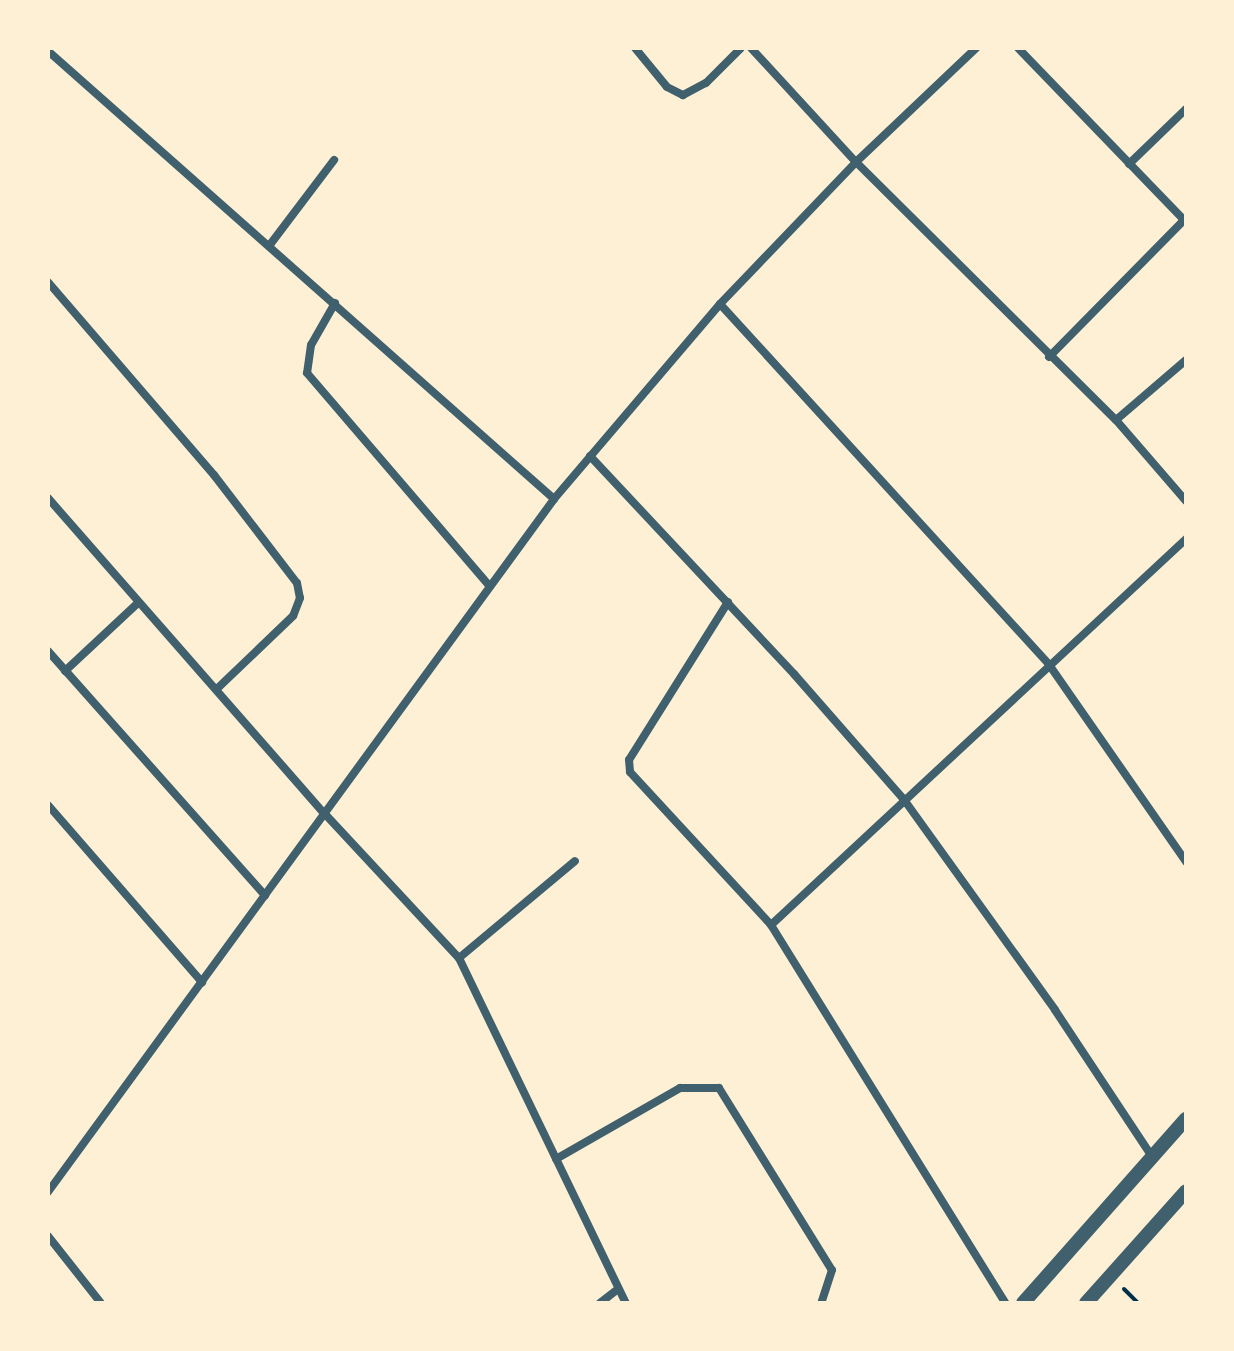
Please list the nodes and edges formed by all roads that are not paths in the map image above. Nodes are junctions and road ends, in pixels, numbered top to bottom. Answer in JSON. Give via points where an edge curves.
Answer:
{"nodes":[{"id":1,"x":635,"y":48,"type":"edge"},
{"id":2,"x":741,"y":48,"type":"edge"},
{"id":3,"x":751,"y":48,"type":"edge"},
{"id":4,"x":976,"y":48,"type":"edge"},
{"id":5,"x":1018,"y":48,"type":"edge"},
{"id":6,"x":48,"y":51,"type":"edge"},
{"id":7,"x":1184,"y":114,"type":"edge"},
{"id":8,"x":334,"y":160,"type":"dead end"},
{"id":9,"x":856,"y":162,"type":"junction"},
{"id":10,"x":1129,"y":164,"type":"junction"},
{"id":11,"x":1185,"y":219,"type":"edge"},
{"id":12,"x":269,"y":246,"type":"junction"},
{"id":13,"x":48,"y":282,"type":"edge"},
{"id":14,"x":335,"y":303,"type":"junction"},
{"id":15,"x":720,"y":304,"type":"junction"},
{"id":16,"x":1049,"y":357,"type":"junction"},
{"id":17,"x":1186,"y":360,"type":"edge"},
{"id":18,"x":1116,"y":420,"type":"junction"},
{"id":19,"x":590,"y":456,"type":"junction"},
{"id":20,"x":48,"y":498,"type":"edge"},
{"id":21,"x":554,"y":499,"type":"junction"},
{"id":22,"x":1186,"y":501,"type":"edge"},
{"id":23,"x":1186,"y":539,"type":"edge"},
{"id":24,"x":488,"y":584,"type":"junction"},
{"id":25,"x":728,"y":602,"type":"junction"},
{"id":26,"x":138,"y":603,"type":"junction"},
{"id":27,"x":48,"y":651,"type":"edge"},
{"id":28,"x":1050,"y":666,"type":"junction"},
{"id":29,"x":65,"y":671,"type":"junction"},
{"id":30,"x":218,"y":688,"type":"junction"},
{"id":31,"x":905,"y":801,"type":"junction"},
{"id":32,"x":48,"y":805,"type":"edge"},
{"id":33,"x":325,"y":814,"type":"junction"},
{"id":34,"x":575,"y":861,"type":"dead end"},
{"id":35,"x":1186,"y":862,"type":"edge"},
{"id":36,"x":265,"y":895,"type":"junction"},
{"id":37,"x":771,"y":925,"type":"junction"},
{"id":38,"x":459,"y":958,"type":"junction"},
{"id":39,"x":202,"y":982,"type":"junction"},
{"id":40,"x":1186,"y":1119,"type":"edge"},
{"id":41,"x":1153,"y":1158,"type":"junction"},
{"id":42,"x":556,"y":1159,"type":"junction"},
{"id":43,"x":1186,"y":1191,"type":"edge"},
{"id":44,"x":48,"y":1192,"type":"edge"},
{"id":45,"x":48,"y":1236,"type":"edge"},
{"id":46,"x":618,"y":1289,"type":"junction"},
{"id":47,"x":101,"y":1303,"type":"edge"},
{"id":48,"x":600,"y":1303,"type":"edge"},
{"id":49,"x":626,"y":1303,"type":"edge"},
{"id":50,"x":821,"y":1303,"type":"edge"},
{"id":51,"x":1005,"y":1303,"type":"edge"},
{"id":52,"x":1023,"y":1303,"type":"edge"},
{"id":53,"x":1086,"y":1303,"type":"edge"}],
"edges":[{"from":1,"to":2,"type":"street","via":[[667,87],[683,95],[706,83]]},
{"from":3,"to":9,"type":"street"},
{"from":4,"to":9,"type":"street"},
{"from":5,"to":10,"type":"street"},
{"from":6,"to":12,"type":"street"},
{"from":7,"to":10,"type":"street"},
{"from":8,"to":12,"type":"street"},
{"from":9,"to":15,"type":"street"},
{"from":9,"to":16,"type":"street"},
{"from":10,"to":11,"type":"street"},
{"from":11,"to":16,"type":"street"},
{"from":12,"to":14,"type":"street"},
{"from":13,"to":30,"type":"street","via":[[214,475],[297,583],[300,598],[293,616]]},
{"from":14,"to":21,"type":"street"},
{"from":14,"to":24,"type":"street","via":[[311,345],[307,373]]},
{"from":15,"to":19,"type":"street"},
{"from":15,"to":28,"type":"street"},
{"from":16,"to":18,"type":"street"},
{"from":17,"to":18,"type":"street"},
{"from":18,"to":22,"type":"street"},
{"from":19,"to":21,"type":"street"},
{"from":19,"to":25,"type":"street"},
{"from":20,"to":26,"type":"street"},
{"from":21,"to":24,"type":"street"},
{"from":23,"to":28,"type":"street"},
{"from":24,"to":33,"type":"street"},
{"from":25,"to":31,"type":"street"},
{"from":25,"to":37,"type":"street","via":[[628,764],[638,783]]},
{"from":26,"to":29,"type":"street"},
{"from":26,"to":30,"type":"street"},
{"from":27,"to":29,"type":"street"},
{"from":28,"to":31,"type":"street"},
{"from":28,"to":35,"type":"street"},
{"from":29,"to":36,"type":"street"},
{"from":30,"to":33,"type":"street"},
{"from":31,"to":37,"type":"street"},
{"from":31,"to":41,"type":"street","via":[[1047,997]]},
{"from":32,"to":39,"type":"street"},
{"from":33,"to":36,"type":"street"},
{"from":33,"to":38,"type":"street"},
{"from":34,"to":38,"type":"street"},
{"from":36,"to":39,"type":"street"},
{"from":37,"to":51,"type":"street"},
{"from":38,"to":42,"type":"street"},
{"from":39,"to":44,"type":"street"},
{"from":40,"to":41,"type":"street"},
{"from":41,"to":52,"type":"street"},
{"from":42,"to":46,"type":"street"},
{"from":42,"to":50,"type":"street","via":[[680,1088],[719,1088],[832,1270]]},
{"from":43,"to":53,"type":"street"},
{"from":45,"to":47,"type":"street"},
{"from":46,"to":48,"type":"street"},
{"from":46,"to":49,"type":"street"}]}
